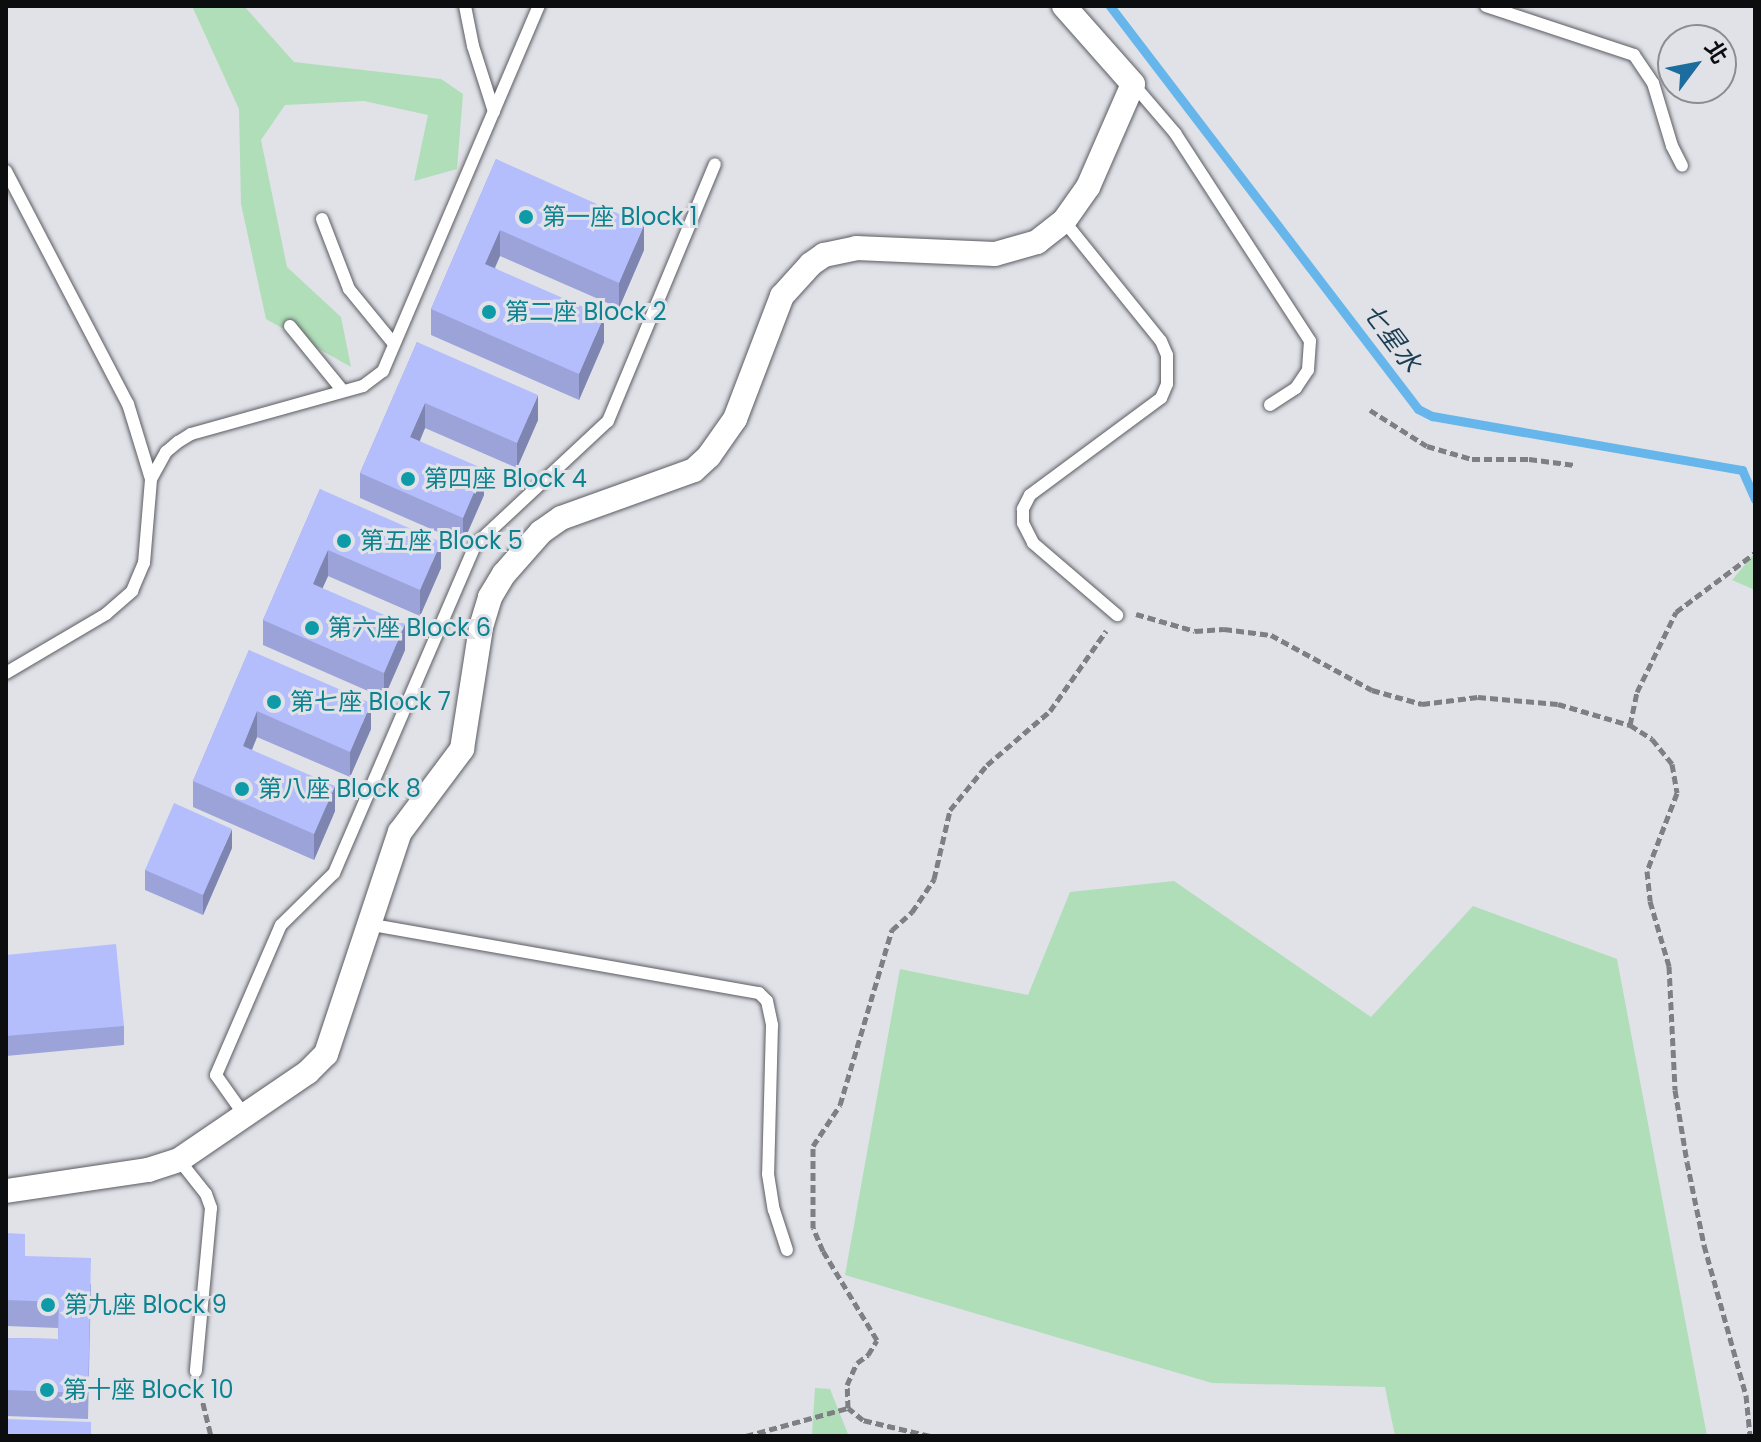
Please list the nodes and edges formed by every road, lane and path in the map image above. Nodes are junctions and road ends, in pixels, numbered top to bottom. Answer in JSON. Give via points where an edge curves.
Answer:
{"nodes":[{"id":1,"x":465,"y":6,"type":"edge"},
{"id":2,"x":539,"y":6,"type":"edge"},
{"id":3,"x":1064,"y":6,"type":"edge"},
{"id":4,"x":1486,"y":6,"type":"edge"},
{"id":5,"x":1133,"y":84,"type":"junction"},
{"id":6,"x":494,"y":112,"type":"junction"},
{"id":7,"x":715,"y":164,"type":"dead end"},
{"id":8,"x":1682,"y":166,"type":"dead end"},
{"id":9,"x":6,"y":171,"type":"edge"},
{"id":10,"x":322,"y":219,"type":"dead end"},
{"id":11,"x":1064,"y":221,"type":"junction"},
{"id":12,"x":290,"y":326,"type":"dead end"},
{"id":13,"x":394,"y":344,"type":"junction"},
{"id":14,"x":343,"y":391,"type":"junction"},
{"id":15,"x":1270,"y":405,"type":"dead end"},
{"id":16,"x":1370,"y":410,"type":"dead end"},
{"id":17,"x":1575,"y":465,"type":"dead end"},
{"id":18,"x":151,"y":479,"type":"junction"},
{"id":19,"x":1755,"y":553,"type":"edge"},
{"id":20,"x":1117,"y":615,"type":"junction"},
{"id":21,"x":6,"y":673,"type":"edge"},
{"id":22,"x":1630,"y":725,"type":"junction"},
{"id":23,"x":367,"y":924,"type":"junction"},
{"id":24,"x":245,"y":1116,"type":"junction"},
{"id":25,"x":179,"y":1160,"type":"junction"},
{"id":26,"x":6,"y":1191,"type":"edge"},
{"id":27,"x":787,"y":1250,"type":"dead end"},
{"id":28,"x":196,"y":1371,"type":"joint"},
{"id":29,"x":848,"y":1408,"type":"junction"},
{"id":30,"x":211,"y":1436,"type":"edge"},
{"id":31,"x":746,"y":1436,"type":"edge"},
{"id":32,"x":930,"y":1436,"type":"edge"},
{"id":33,"x":1750,"y":1436,"type":"edge"}],
"edges":[{"from":1,"to":6,"type":"lane"},
{"from":2,"to":6,"type":"lane"},
{"from":3,"to":5,"type":"street"},
{"from":4,"to":8,"type":"lane","via":[[1634,55],[1653,83]]},
{"from":5,"to":11,"type":"street","via":[[1088,187]]},
{"from":5,"to":15,"type":"lane","via":[[1175,133],[1310,341],[1308,370],[1296,388]]},
{"from":6,"to":13,"type":"lane"},
{"from":7,"to":24,"type":"lane","via":[[608,421],[476,544],[334,873],[281,925],[216,1075]]},
{"from":9,"to":18,"type":"lane","via":[[128,404]]},
{"from":10,"to":13,"type":"lane","via":[[349,289]]},
{"from":11,"to":20,"type":"lane","via":[[1167,355],[1167,384],[1161,398],[1030,495],[1023,509],[1033,543]]},
{"from":11,"to":23,"type":"street","via":[[1037,242],[995,254],[856,248],[824,255],[782,296],[735,419],[709,456],[694,470],[561,518],[522,551],[490,597],[462,749],[400,832]]},
{"from":12,"to":14,"type":"lane"},
{"from":13,"to":14,"type":"lane","via":[[383,371],[363,386]]},
{"from":14,"to":18,"type":"lane","via":[[191,434],[166,452]]},
{"from":16,"to":17,"type":"path","via":[[1427,446],[1472,459]]},
{"from":18,"to":21,"type":"lane","via":[[144,563],[132,591],[106,614]]},
{"from":19,"to":22,"type":"path","via":[[1676,612],[1637,692]]},
{"from":20,"to":22,"type":"path","via":[[1137,614],[1195,631],[1271,635],[1372,690],[1422,704],[1478,697],[1558,704]]},
{"from":20,"to":29,"type":"path","via":[[1050,711],[987,765],[950,810],[934,879],[892,930],[840,1105],[813,1146],[813,1228],[877,1340],[847,1385]]},
{"from":22,"to":33,"type":"path","via":[[1652,739],[1672,764],[1677,793],[1647,871],[1650,901],[1669,966],[1675,1090],[1687,1162],[1746,1395]]},
{"from":23,"to":24,"type":"street","via":[[326,1054]]},
{"from":23,"to":27,"type":"lane","via":[[759,993],[767,1001],[772,1025],[768,1174]]},
{"from":24,"to":25,"type":"street"},
{"from":25,"to":26,"type":"street","via":[[148,1170]]},
{"from":25,"to":28,"type":"lane","via":[[211,1208]]},
{"from":28,"to":30,"type":"path"},
{"from":29,"to":31,"type":"path"},
{"from":29,"to":32,"type":"path","via":[[863,1420]]}]}
